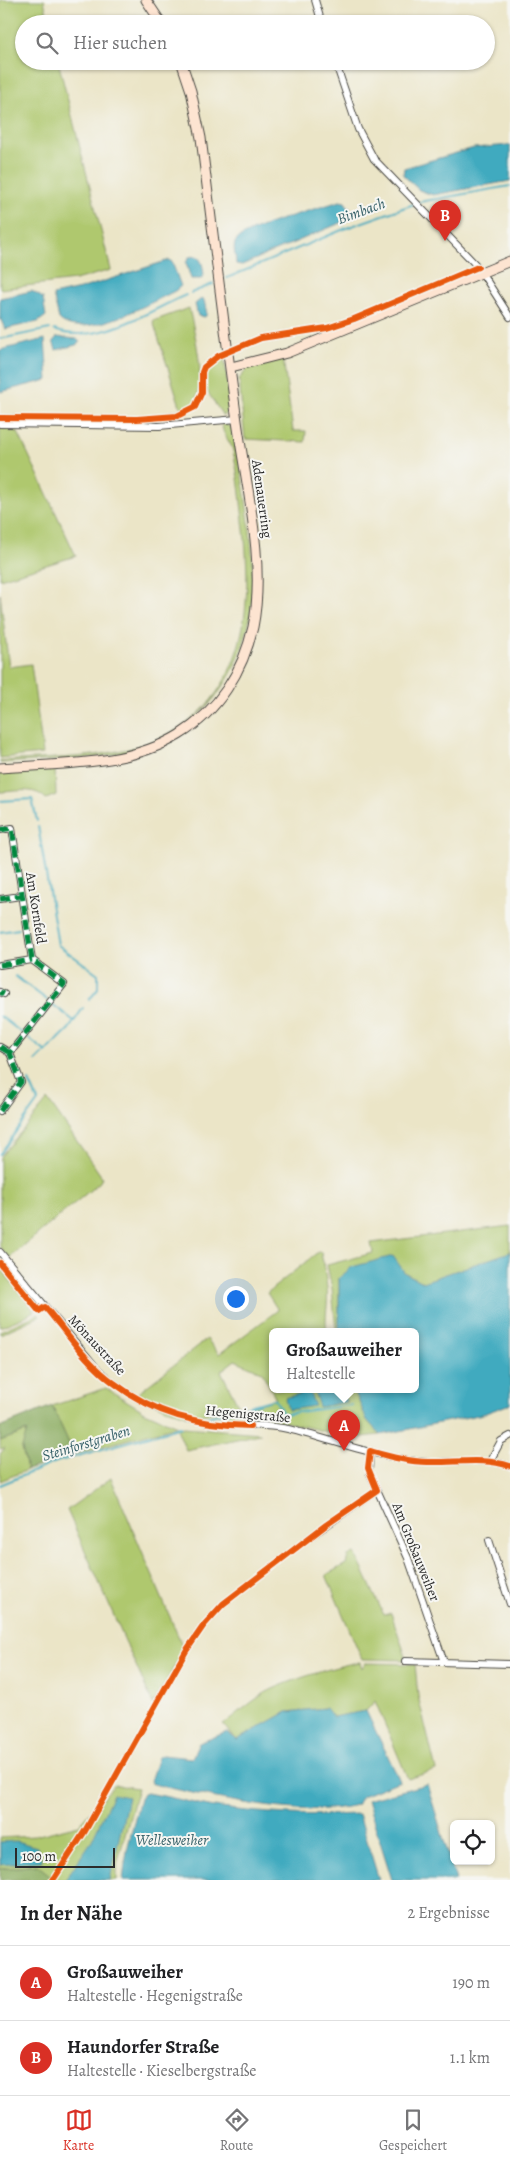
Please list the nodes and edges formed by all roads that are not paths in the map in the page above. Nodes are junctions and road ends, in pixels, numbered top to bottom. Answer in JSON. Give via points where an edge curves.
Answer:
{"nodes":[{"id":1,"x":146,"y":0,"type":"edge"},
{"id":2,"x":315,"y":0,"type":"edge"},
{"id":3,"x":156,"y":15,"type":"edge"},
{"id":4,"x":319,"y":15,"type":"edge"},
{"id":5,"x":184,"y":70,"type":"edge"},
{"id":6,"x":338,"y":70,"type":"edge"},
{"id":7,"x":510,"y":261,"type":"edge"},
{"id":8,"x":481,"y":272,"type":"junction"},
{"id":9,"x":510,"y":317,"type":"edge"},
{"id":10,"x":231,"y":368,"type":"junction"},
{"id":11,"x":237,"y":419,"type":"junction"},
{"id":12,"x":0,"y":424,"type":"edge"},
{"id":13,"x":0,"y":768,"type":"edge"},
{"id":14,"x":0,"y":830,"type":"edge"},
{"id":15,"x":21,"y":896,"type":"junction"},
{"id":16,"x":0,"y":899,"type":"edge"},
{"id":17,"x":32,"y":960,"type":"junction"},
{"id":18,"x":0,"y":965,"type":"edge"},
{"id":19,"x":0,"y":1046,"type":"edge"},
{"id":20,"x":10,"y":1053,"type":"junction"},
{"id":21,"x":0,"y":1110,"type":"edge"},
{"id":22,"x":0,"y":1252,"type":"edge"},
{"id":23,"x":189,"y":1420,"type":"joint"},
{"id":24,"x":510,"y":1436,"type":"edge"},
{"id":25,"x":370,"y":1451,"type":"junction"},
{"id":26,"x":490,"y":1461,"type":"junction"},
{"id":27,"x":510,"y":1466,"type":"edge"},
{"id":28,"x":377,"y":1490,"type":"junction"},
{"id":29,"x":309,"y":1538,"type":"dead end"},
{"id":30,"x":489,"y":1540,"type":"dead end"},
{"id":31,"x":507,"y":1585,"type":"edge"},
{"id":32,"x":510,"y":1604,"type":"edge"},
{"id":33,"x":406,"y":1661,"type":"dead end"},
{"id":34,"x":444,"y":1662,"type":"junction"},
{"id":35,"x":510,"y":1664,"type":"edge"}],
"edges":[{"from":1,"to":3,"type":"main road"},
{"from":2,"to":4,"type":"street"},
{"from":5,"to":10,"type":"main road","name":"Adenauerring","via":[[201,138]]},
{"from":6,"to":8,"type":"street","via":[[358,129],[374,159]]},
{"from":7,"to":8,"type":"main road"},
{"from":8,"to":9,"type":"street"},
{"from":8,"to":10,"type":"main road","via":[[287,353]]},
{"from":10,"to":11,"type":"main road","name":"Adenauerring"},
{"from":11,"to":12,"type":"street","via":[[159,426]]},
{"from":11,"to":13,"type":"main road","name":"Adenauerring","via":[[256,587],[250,638],[230,685],[197,722],[157,746],[108,759]]},
{"from":14,"to":15,"type":"street","name":"Am Kornfeld","via":[[12,828]]},
{"from":15,"to":16,"type":"street"},
{"from":15,"to":17,"type":"street","name":"Am Kornfeld"},
{"from":17,"to":18,"type":"street"},
{"from":17,"to":20,"type":"street","name":"Am Kornfeld","via":[[64,984]]},
{"from":19,"to":20,"type":"street"},
{"from":20,"to":21,"type":"street","via":[[21,1082]]},
{"from":22,"to":23,"type":"street","name":"Mönaustraße","via":[[112,1383],[152,1406]]},
{"from":23,"to":25,"type":"street","name":"Hegenigstraße","via":[[285,1428]]},
{"from":24,"to":26,"type":"street","via":[[501,1441]]},
{"from":25,"to":26,"type":"street","name":"Hegenigstraße","via":[[426,1462]]},
{"from":25,"to":28,"type":"street","name":"Am Großauweiher","via":[[368,1468]]},
{"from":26,"to":27,"type":"street","name":"Hegenigstraße"},
{"from":28,"to":29,"type":"street"},
{"from":28,"to":34,"type":"street","name":"Am Großauweiher","via":[[408,1558]]},
{"from":30,"to":31,"type":"street"},
{"from":31,"to":32,"type":"street"},
{"from":33,"to":34,"type":"street"},
{"from":34,"to":35,"type":"street"}]}
